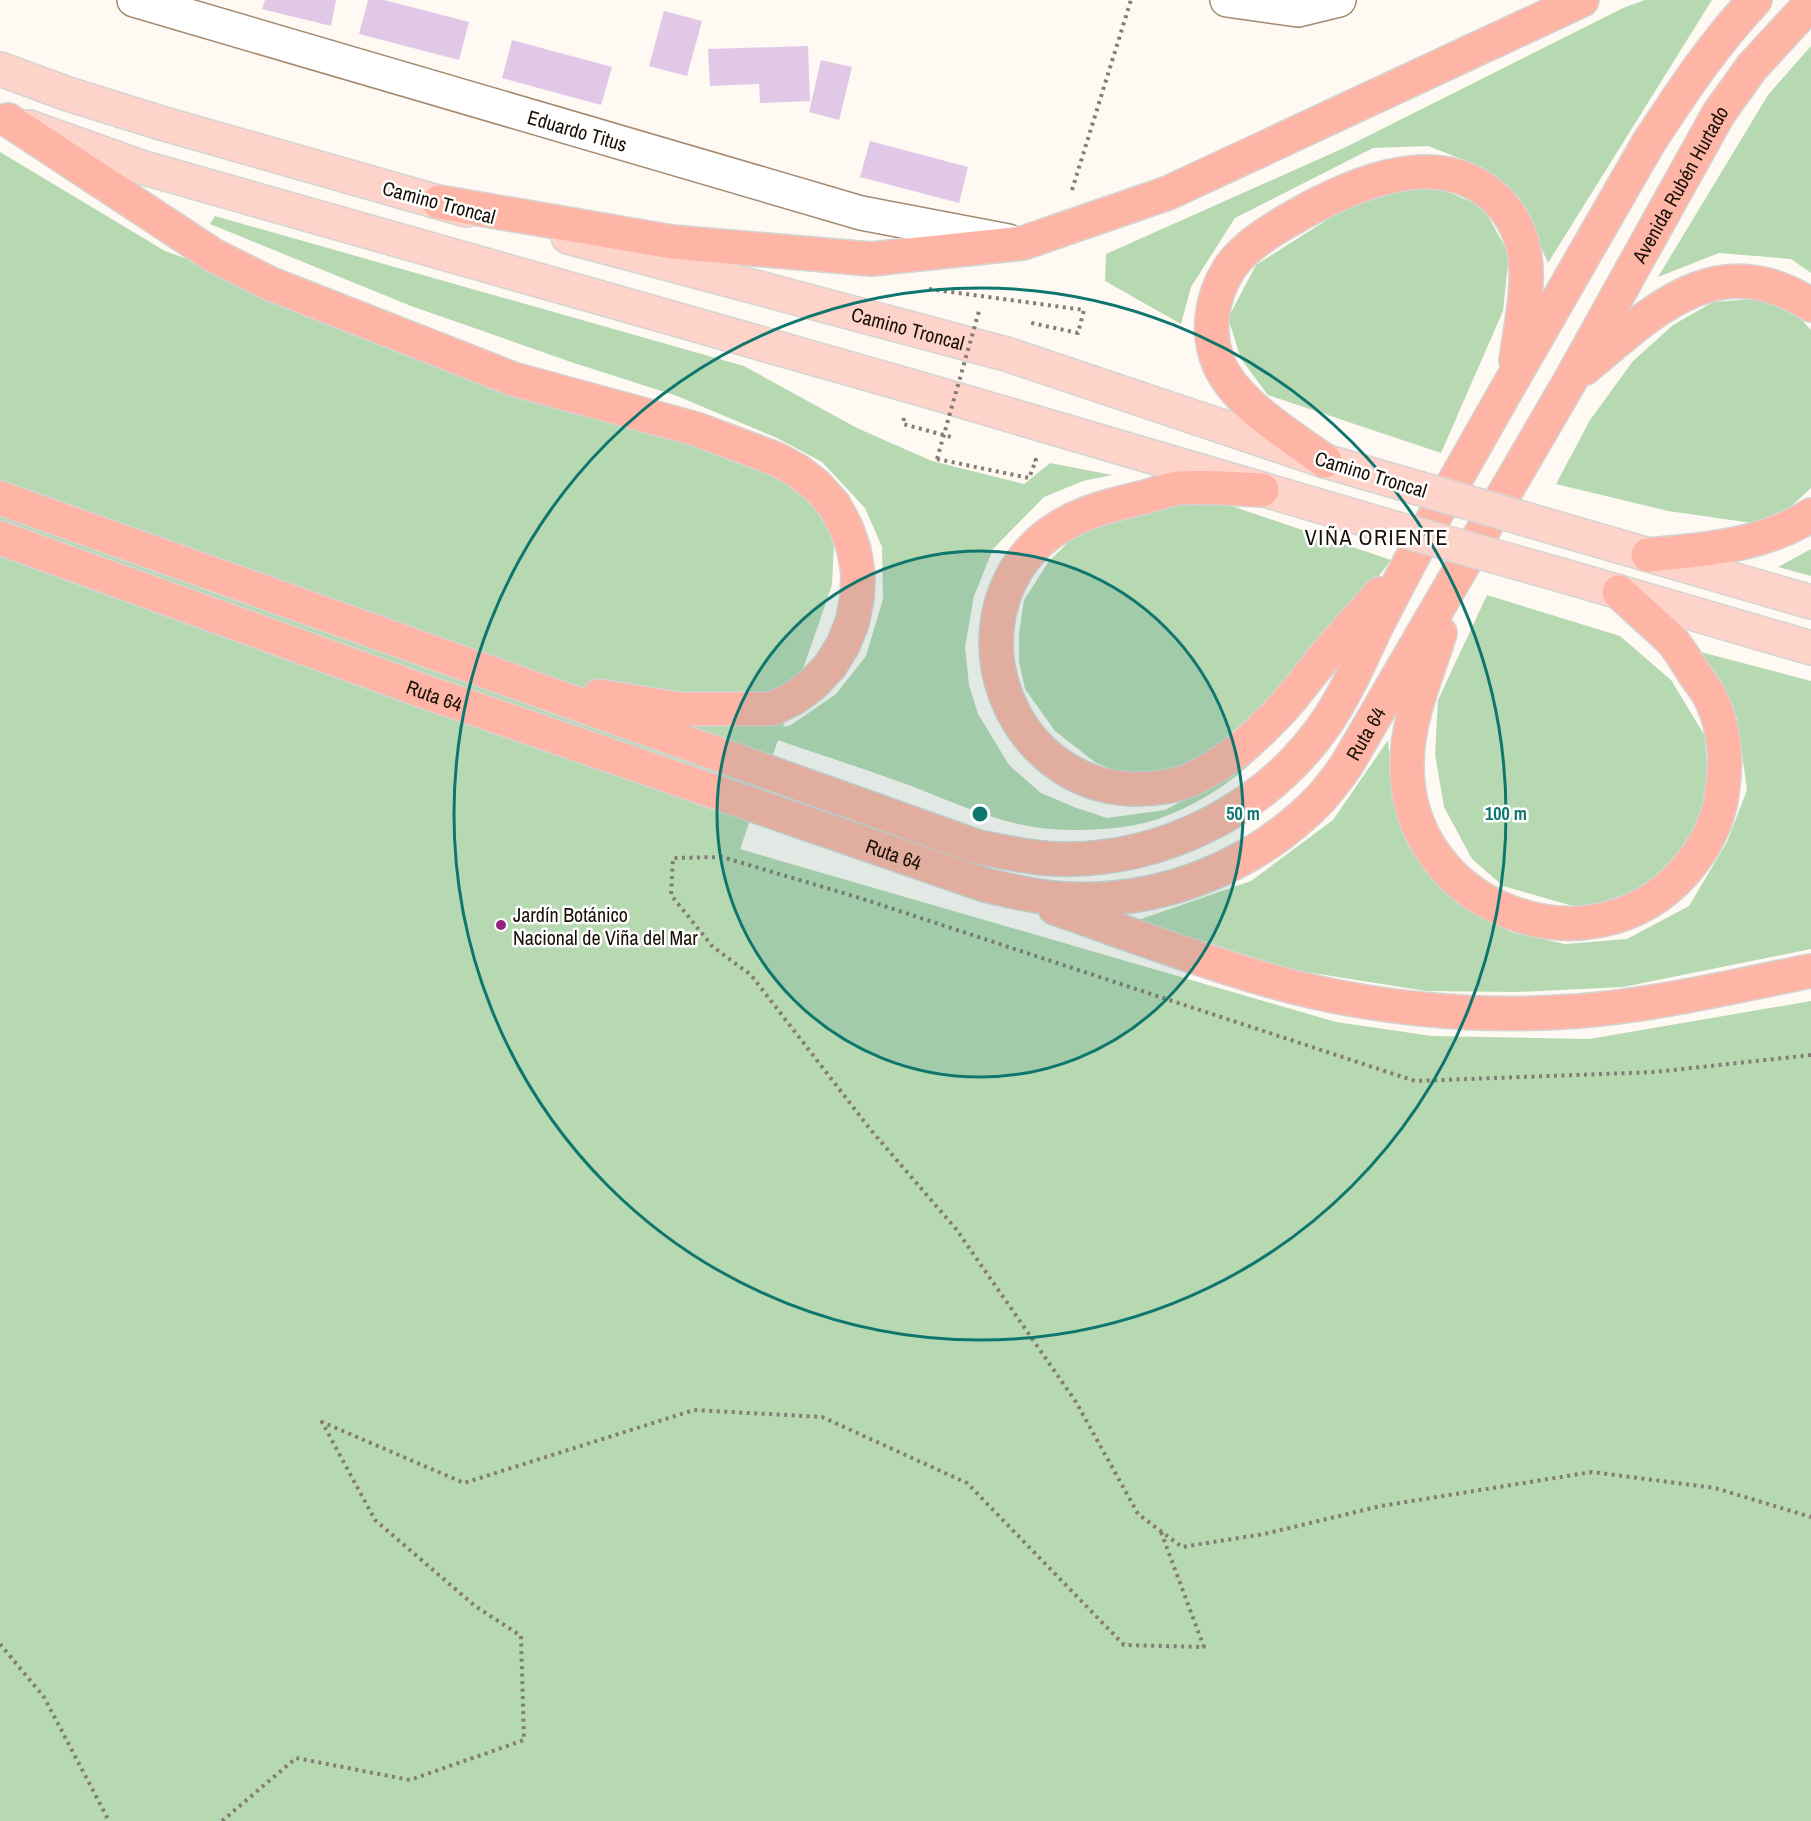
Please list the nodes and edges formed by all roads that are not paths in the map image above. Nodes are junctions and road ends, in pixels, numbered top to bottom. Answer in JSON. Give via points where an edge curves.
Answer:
{"nodes":[{"id":1,"x":134,"y":0,"type":"edge"},
{"id":2,"x":1227,"y":0,"type":"edge"},
{"id":3,"x":1339,"y":0,"type":"edge"},
{"id":4,"x":1581,"y":0,"type":"edge"},
{"id":5,"x":1755,"y":0,"type":"edge"},
{"id":6,"x":1811,"y":3,"type":"edge"},
{"id":7,"x":0,"y":53,"type":"edge"},
{"id":8,"x":0,"y":69,"type":"edge"},
{"id":9,"x":68,"y":94,"type":"junction"},
{"id":10,"x":4,"y":118,"type":"edge"},
{"id":11,"x":439,"y":202,"type":"junction"},
{"id":12,"x":1023,"y":243,"type":"junction"},
{"id":13,"x":1811,"y":305,"type":"edge"},
{"id":14,"x":1514,"y":375,"type":"junction"},
{"id":15,"x":1569,"y":381,"type":"junction"},
{"id":16,"x":1325,"y":461,"type":"junction"},
{"id":17,"x":1262,"y":490,"type":"junction"},
{"id":18,"x":0,"y":498,"type":"edge"},
{"id":19,"x":1811,"y":516,"type":"edge"},
{"id":20,"x":0,"y":538,"type":"edge"},
{"id":21,"x":1648,"y":555,"type":"junction"},
{"id":22,"x":1409,"y":561,"type":"junction"},
{"id":23,"x":1459,"y":572,"type":"junction"},
{"id":24,"x":1619,"y":592,"type":"junction"},
{"id":25,"x":1811,"y":603,"type":"edge"},
{"id":26,"x":1811,"y":648,"type":"edge"},
{"id":27,"x":517,"y":683,"type":"junction"},
{"id":28,"x":985,"y":885,"type":"junction"},
{"id":29,"x":1811,"y":971,"type":"edge"}],
"edges":[{"from":1,"to":12,"type":"street","name":"Eduardo Titus","via":[[861,213]]},
{"from":2,"to":3,"type":"street","via":[[1298,10]]},
{"from":4,"to":12,"type":"highway","via":[[1168,193]]},
{"from":5,"to":14,"type":"highway","via":[[1691,77],[1649,142]]},
{"from":6,"to":15,"type":"highway","name":"Avenida Rubén Hurtado","via":[[1752,67],[1719,113]]},
{"from":7,"to":9,"type":"main road"},
{"from":8,"to":9,"type":"main road","name":"Camino Troncal"},
{"from":9,"to":11,"type":"main road","name":"Camino Troncal"},
{"from":10,"to":17,"type":"main road","via":[[141,167],[907,384]]},
{"from":10,"to":27,"type":"highway","via":[[213,255],[262,279],[513,379],[696,429],[776,459],[817,486],[846,527],[858,574],[852,623],[830,666],[813,684],[772,709],[678,709]]},
{"from":11,"to":12,"type":"highway","via":[[672,242],[871,259]]},
{"from":11,"to":16,"type":"main road","name":"Camino Troncal","via":[[1006,354]]},
{"from":13,"to":15,"type":"highway","via":[[1771,285],[1747,281],[1697,287],[1653,311]]},
{"from":14,"to":16,"type":"highway","via":[[1525,258],[1515,223],[1492,194],[1453,174],[1409,172],[1318,203],[1276,227],[1230,267],[1213,306],[1211,328],[1219,364],[1239,395]]},
{"from":14,"to":22,"type":"highway","name":"Ruta 64"},
{"from":15,"to":23,"type":"highway","name":"Ruta 64"},
{"from":16,"to":21,"type":"main road","name":"Camino Troncal","bridge":true},
{"from":17,"to":22,"type":"highway","via":[[1179,488],[1105,506],[1058,527],[1022,563],[1000,610],[996,661],[1001,686],[1026,734],[1067,770],[1118,788],[1171,786],[1197,777],[1271,721]]},
{"from":17,"to":24,"type":"main road","bridge":true},
{"from":18,"to":27,"type":"highway","name":"Ruta 64"},
{"from":19,"to":21,"type":"highway","via":[[1772,535],[1715,549]]},
{"from":20,"to":28,"type":"highway","name":"Ruta 64","via":[[449,700]]},
{"from":21,"to":25,"type":"main road","name":"Camino Troncal"},
{"from":22,"to":27,"type":"highway","name":"Ruta 64","via":[[1345,692],[1301,755],[1274,781],[1243,805],[1183,836],[1136,851],[1096,858],[1056,859],[978,847]]},
{"from":23,"to":24,"type":"highway","via":[[1409,737],[1410,794],[1417,822],[1430,847],[1468,890],[1492,906],[1546,923],[1603,920],[1655,898],[1696,858],[1720,807],[1725,751],[1710,696],[1673,643]]},
{"from":23,"to":28,"type":"highway","name":"Ruta 64","via":[[1346,766],[1321,798],[1258,850],[1194,881],[1145,894],[1065,899]]},
{"from":24,"to":26,"type":"main road"},
{"from":28,"to":29,"type":"highway","via":[[1261,978],[1322,993],[1435,1010],[1578,1011],[1643,1004]]}]}
